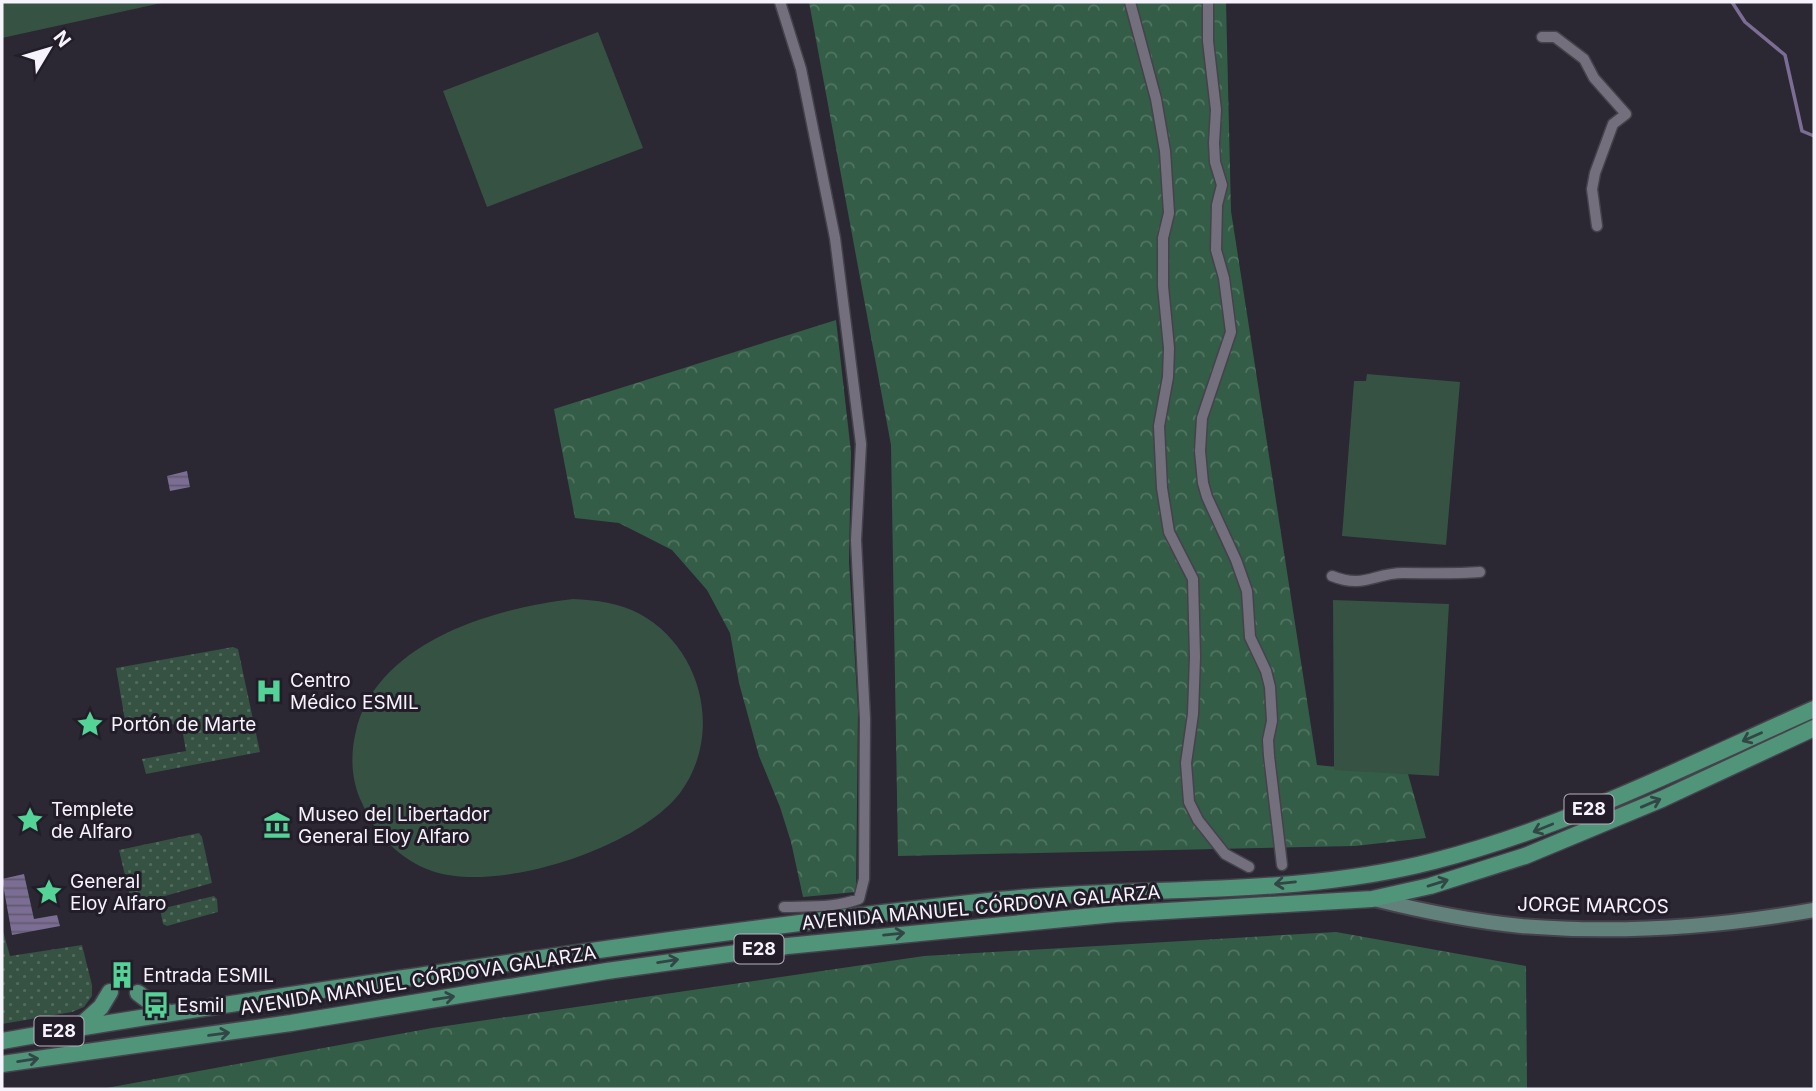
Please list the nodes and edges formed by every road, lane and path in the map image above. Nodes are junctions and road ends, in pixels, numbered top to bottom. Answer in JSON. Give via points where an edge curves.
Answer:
{"nodes":[{"id":1,"x":780,"y":2,"type":"edge"},
{"id":2,"x":1130,"y":2,"type":"edge"},
{"id":3,"x":1208,"y":2,"type":"edge"},
{"id":4,"x":1542,"y":37,"type":"dead end"},
{"id":5,"x":1597,"y":226,"type":"dead end"},
{"id":6,"x":1480,"y":572,"type":"dead end"},
{"id":7,"x":1332,"y":576,"type":"dead end"},
{"id":8,"x":1814,"y":709,"type":"edge"},
{"id":9,"x":1814,"y":728,"type":"edge"},
{"id":10,"x":1282,"y":865,"type":"dead end"},
{"id":11,"x":1249,"y":867,"type":"dead end"},
{"id":12,"x":1372,"y":899,"type":"junction"},
{"id":13,"x":784,"y":908,"type":"dead end"},
{"id":14,"x":1814,"y":911,"type":"edge"},
{"id":15,"x":110,"y":992,"type":"dead end"},
{"id":16,"x":138,"y":993,"type":"dead end"},
{"id":17,"x":170,"y":1013,"type":"junction"},
{"id":18,"x":78,"y":1027,"type":"junction"},
{"id":19,"x":2,"y":1041,"type":"edge"},
{"id":20,"x":2,"y":1064,"type":"edge"}],
"edges":[{"from":1,"to":13,"type":"street","via":[[801,69],[835,238],[855,384],[861,444],[856,540],[865,719],[864,879],[859,899],[816,908]]},
{"from":2,"to":11,"type":"street","via":[[1165,151],[1169,214],[1163,238],[1163,286],[1169,348],[1159,426],[1169,532],[1193,579],[1194,715],[1186,763],[1189,802],[1225,854]]},
{"from":3,"to":10,"type":"street","via":[[1215,162],[1222,185],[1216,250],[1231,332],[1202,418],[1203,483],[1247,591],[1250,637],[1270,687],[1269,756]]},
{"from":4,"to":5,"type":"street","via":[[1555,37],[1584,59],[1594,78],[1626,114],[1613,124],[1595,173],[1592,189]]},
{"from":6,"to":7,"type":"street","via":[[1399,573],[1346,581]]},
{"from":8,"to":17,"type":"main road","name":"AVENIDA MANUEL CÓRDOVA GALARZA","number":"E28","one_way":true,"via":[[1522,836],[1430,863],[1255,887],[1003,899],[590,951]]},
{"from":12,"to":9,"type":"main road","name":"AVENIDA MANUEL CÓRDOVA GALARZA","number":"E28","one_way":true,"via":[[1525,856]]},
{"from":12,"to":14,"type":"main road","name":"JORGE MARCOS","via":[[1521,926],[1629,929],[1750,921]]},
{"from":20,"to":12,"type":"main road","name":"AVENIDA MANUEL CÓRDOVA GALARZA","number":"E28","one_way":true,"via":[[787,946],[1115,914]]},
{"from":15,"to":18,"type":"main road"},
{"from":16,"to":17,"type":"main road"},
{"from":17,"to":18,"type":"main road","name":"AVENIDA MANUEL CÓRDOVA GALARZA","number":"E28"},
{"from":18,"to":19,"type":"main road","name":"AVENIDA MANUEL CÓRDOVA GALARZA","number":"E28"}]}
